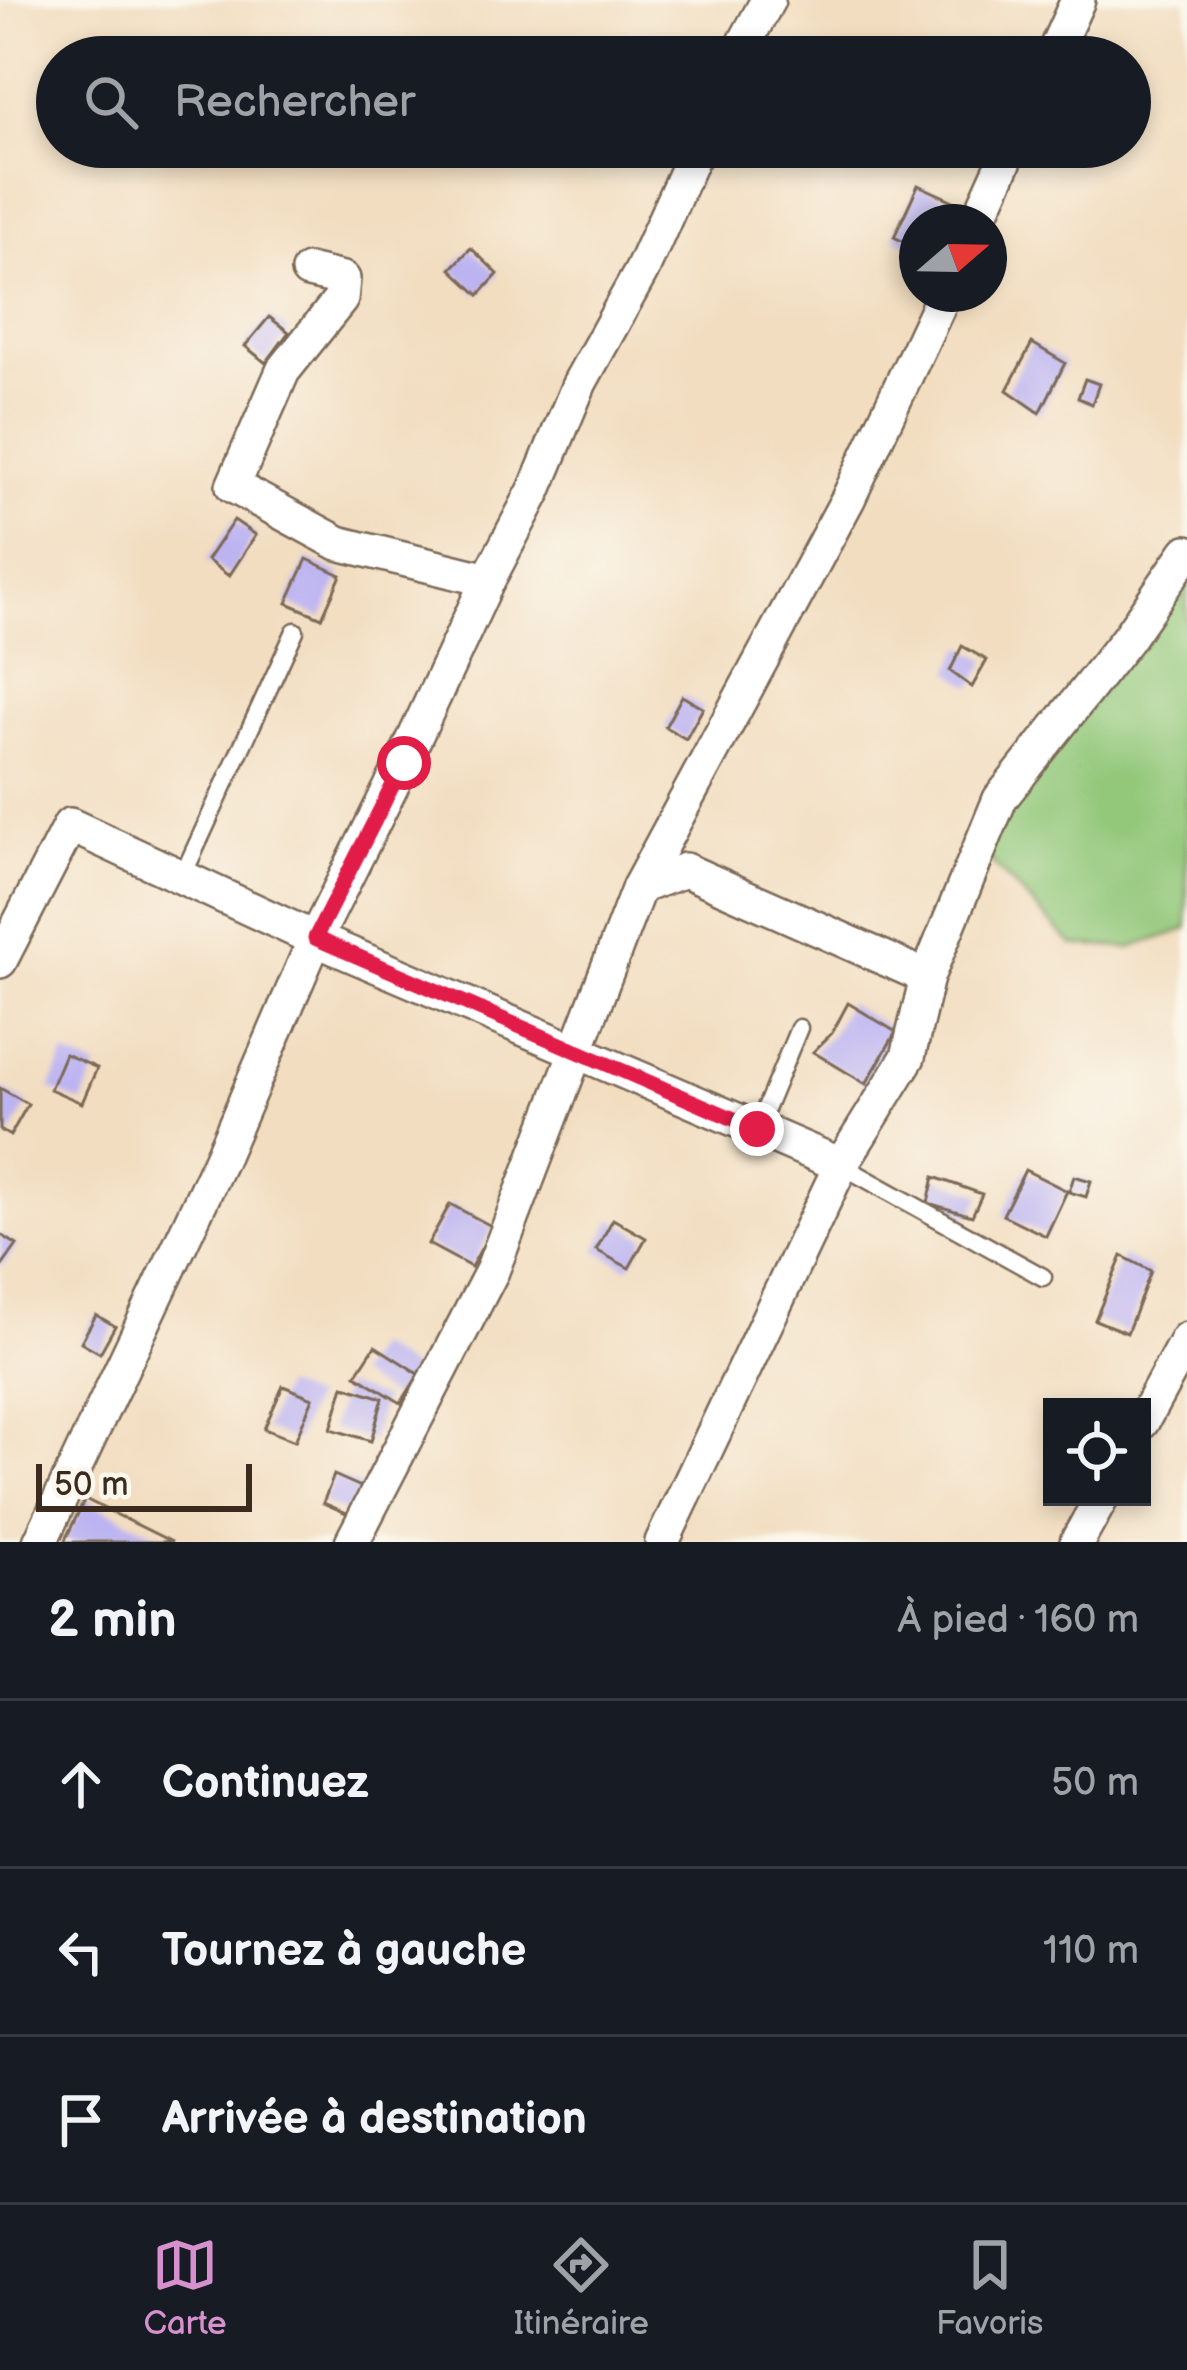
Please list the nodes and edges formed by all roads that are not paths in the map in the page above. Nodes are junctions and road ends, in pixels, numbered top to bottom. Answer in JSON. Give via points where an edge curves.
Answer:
{"nodes":[{"id":1,"x":767,"y":0,"type":"edge"},
{"id":2,"x":1078,"y":0,"type":"edge"},
{"id":3,"x":748,"y":36,"type":"edge"},
{"id":4,"x":1062,"y":36,"type":"edge"},
{"id":5,"x":688,"y":168,"type":"edge"},
{"id":6,"x":1001,"y":168,"type":"edge"},
{"id":7,"x":984,"y":204,"type":"edge"},
{"id":8,"x":308,"y":271,"type":"dead end"},
{"id":9,"x":936,"y":312,"type":"edge"},
{"id":10,"x":1187,"y":552,"type":"edge"},
{"id":11,"x":488,"y":580,"type":"junction"},
{"id":12,"x":295,"y":632,"type":"dead end"},
{"id":13,"x":183,"y":875,"type":"junction"},
{"id":14,"x":639,"y":887,"type":"junction"},
{"id":15,"x":315,"y":938,"type":"junction"},
{"id":16,"x":0,"y":962,"type":"edge"},
{"id":17,"x":927,"y":977,"type":"junction"},
{"id":18,"x":800,"y":1028,"type":"dead end"},
{"id":19,"x":578,"y":1052,"type":"junction"},
{"id":20,"x":757,"y":1129,"type":"junction"},
{"id":21,"x":841,"y":1165,"type":"junction"},
{"id":22,"x":1042,"y":1276,"type":"dead end"},
{"id":23,"x":1187,"y":1339,"type":"edge"},
{"id":24,"x":1151,"y":1405,"type":"edge"},
{"id":25,"x":1097,"y":1506,"type":"edge"},
{"id":26,"x":40,"y":1542,"type":"edge"},
{"id":27,"x":352,"y":1542,"type":"edge"},
{"id":28,"x":662,"y":1542,"type":"edge"},
{"id":29,"x":1077,"y":1542,"type":"edge"}],
"edges":[{"from":1,"to":3,"type":"street"},
{"from":2,"to":4,"type":"street"},
{"from":5,"to":11,"type":"street"},
{"from":6,"to":7,"type":"street"},
{"from":8,"to":11,"type":"street","via":[[343,279],[341,299],[283,371],[233,486],[338,543]]},
{"from":9,"to":14,"type":"street","via":[[848,499]]},
{"from":10,"to":17,"type":"street","via":[[1000,799]]},
{"from":11,"to":15,"type":"street"},
{"from":12,"to":13,"type":"lane"},
{"from":13,"to":15,"type":"street"},
{"from":13,"to":16,"type":"street","via":[[70,825]]},
{"from":14,"to":17,"type":"street","via":[[685,870]]},
{"from":14,"to":19,"type":"street"},
{"from":15,"to":19,"type":"street"},
{"from":15,"to":26,"type":"street"},
{"from":17,"to":21,"type":"street","via":[[908,1057]]},
{"from":18,"to":20,"type":"lane"},
{"from":19,"to":20,"type":"street"},
{"from":19,"to":27,"type":"street","via":[[492,1271]]},
{"from":20,"to":21,"type":"street"},
{"from":21,"to":22,"type":"lane"},
{"from":21,"to":28,"type":"street"},
{"from":23,"to":24,"type":"street"},
{"from":25,"to":29,"type":"street"}]}
